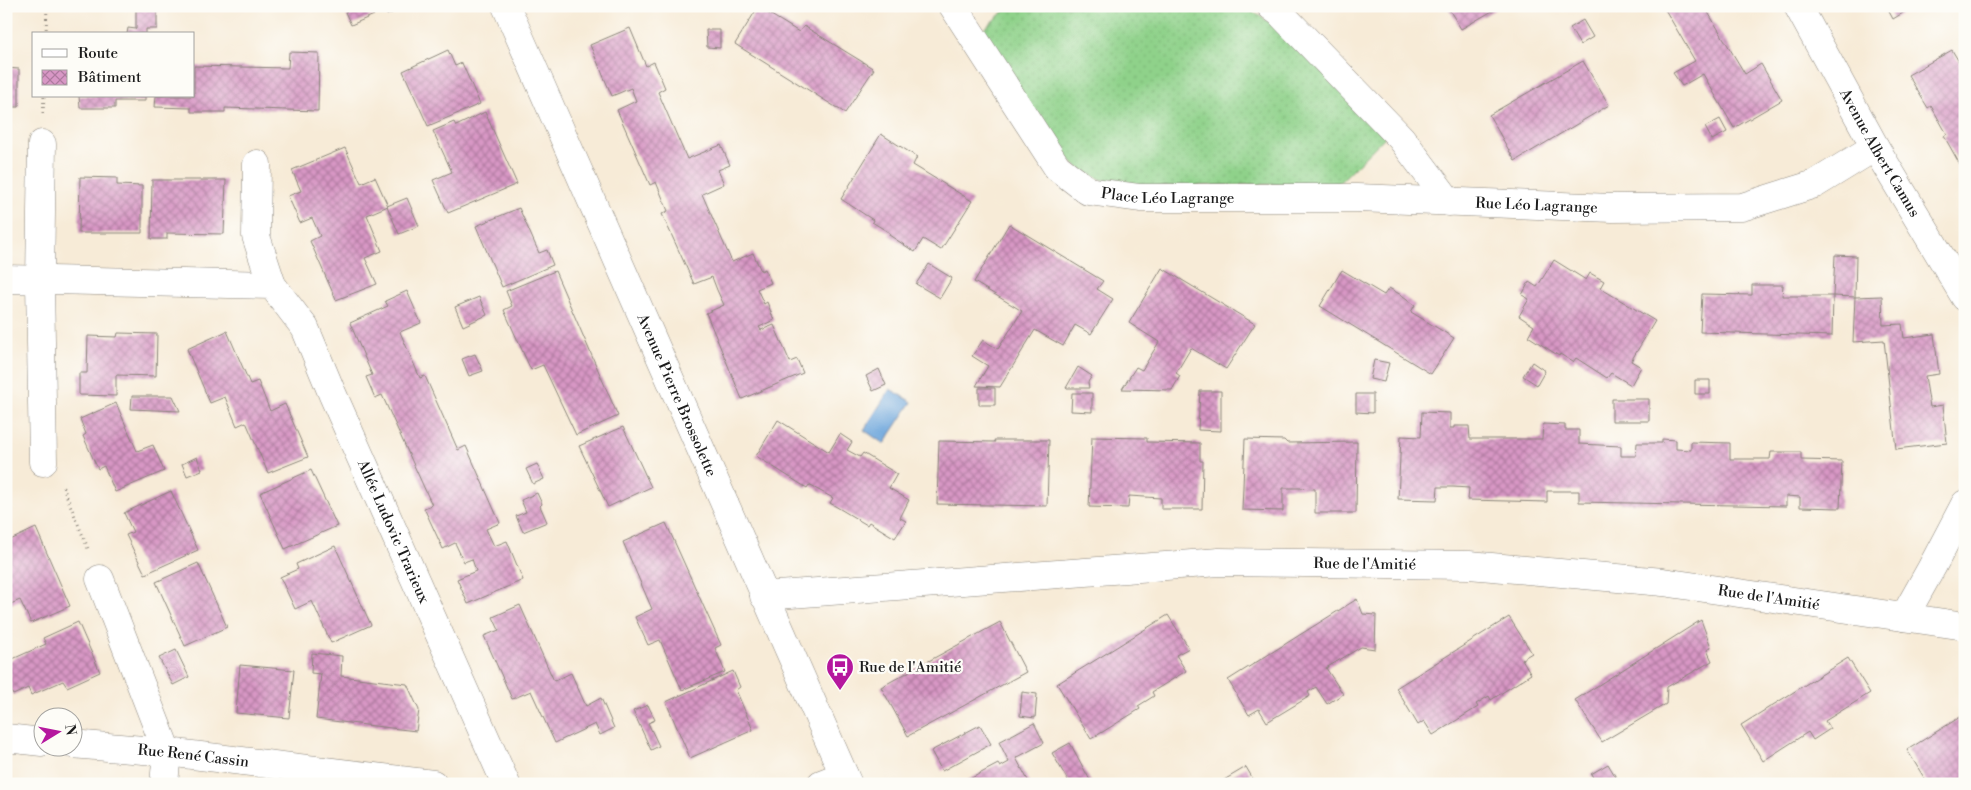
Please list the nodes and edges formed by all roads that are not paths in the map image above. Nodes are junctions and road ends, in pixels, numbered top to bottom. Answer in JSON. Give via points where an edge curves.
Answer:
{"nodes":[{"id":1,"x":506,"y":6,"type":"edge"},
{"id":2,"x":953,"y":6,"type":"edge"},
{"id":3,"x":1271,"y":6,"type":"edge"},
{"id":4,"x":1798,"y":6,"type":"edge"},
{"id":5,"x":42,"y":144,"type":"dead end"},
{"id":6,"x":1875,"y":147,"type":"junction"},
{"id":7,"x":257,"y":164,"type":"dead end"},
{"id":8,"x":1449,"y":202,"type":"junction"},
{"id":9,"x":6,"y":279,"type":"edge"},
{"id":10,"x":40,"y":281,"type":"junction"},
{"id":11,"x":272,"y":285,"type":"junction"},
{"id":12,"x":1965,"y":297,"type":"edge"},
{"id":13,"x":43,"y":462,"type":"dead end"},
{"id":14,"x":1965,"y":504,"type":"edge"},
{"id":15,"x":100,"y":579,"type":"road end"},
{"id":16,"x":764,"y":596,"type":"junction"},
{"id":17,"x":1904,"y":617,"type":"junction"},
{"id":18,"x":1965,"y":626,"type":"edge"},
{"id":19,"x":6,"y":738,"type":"edge"},
{"id":20,"x":32,"y":741,"type":"edge"},
{"id":21,"x":82,"y":745,"type":"edge"},
{"id":22,"x":167,"y":752,"type":"junction"},
{"id":23,"x":838,"y":781,"type":"edge"},
{"id":24,"x":164,"y":784,"type":"edge"},
{"id":25,"x":433,"y":784,"type":"edge"},
{"id":26,"x":506,"y":784,"type":"edge"}],
"edges":[{"from":1,"to":16,"type":"street","name":"Avenue Pierre Brossolette"},
{"from":2,"to":8,"type":"street","name":"Place Léo Lagrange","via":[[1057,167],[1088,191],[1140,198],[1357,198]]},
{"from":3,"to":8,"type":"street","via":[[1401,138]]},
{"from":4,"to":6,"type":"street","name":"Avenue Albert Camus"},
{"from":5,"to":10,"type":"street"},
{"from":6,"to":8,"type":"street","name":"Rue Léo Lagrange","via":[[1815,184],[1742,207],[1612,208]]},
{"from":6,"to":12,"type":"street","name":"Avenue Albert Camus"},
{"from":7,"to":11,"type":"street","name":"Allée Ludovic Trarieux","via":[[256,236]]},
{"from":9,"to":10,"type":"street"},
{"from":10,"to":11,"type":"street"},
{"from":10,"to":13,"type":"street"},
{"from":11,"to":26,"type":"street","name":"Allée Ludovic Trarieux","via":[[305,328]]},
{"from":14,"to":17,"type":"street"},
{"from":15,"to":22,"type":"street"},
{"from":16,"to":17,"type":"street","name":"Rue de l'Amitié","via":[[1219,562],[1470,565],[1663,582]]},
{"from":16,"to":23,"type":"street","name":"Avenue Pierre Brossolette"},
{"from":17,"to":18,"type":"street","name":"Rue de l'Amitié"},
{"from":19,"to":20,"type":"street"},
{"from":21,"to":22,"type":"street","name":"Rue René Cassin"},
{"from":22,"to":24,"type":"street"},
{"from":22,"to":25,"type":"street","name":"Rue René Cassin"}]}
